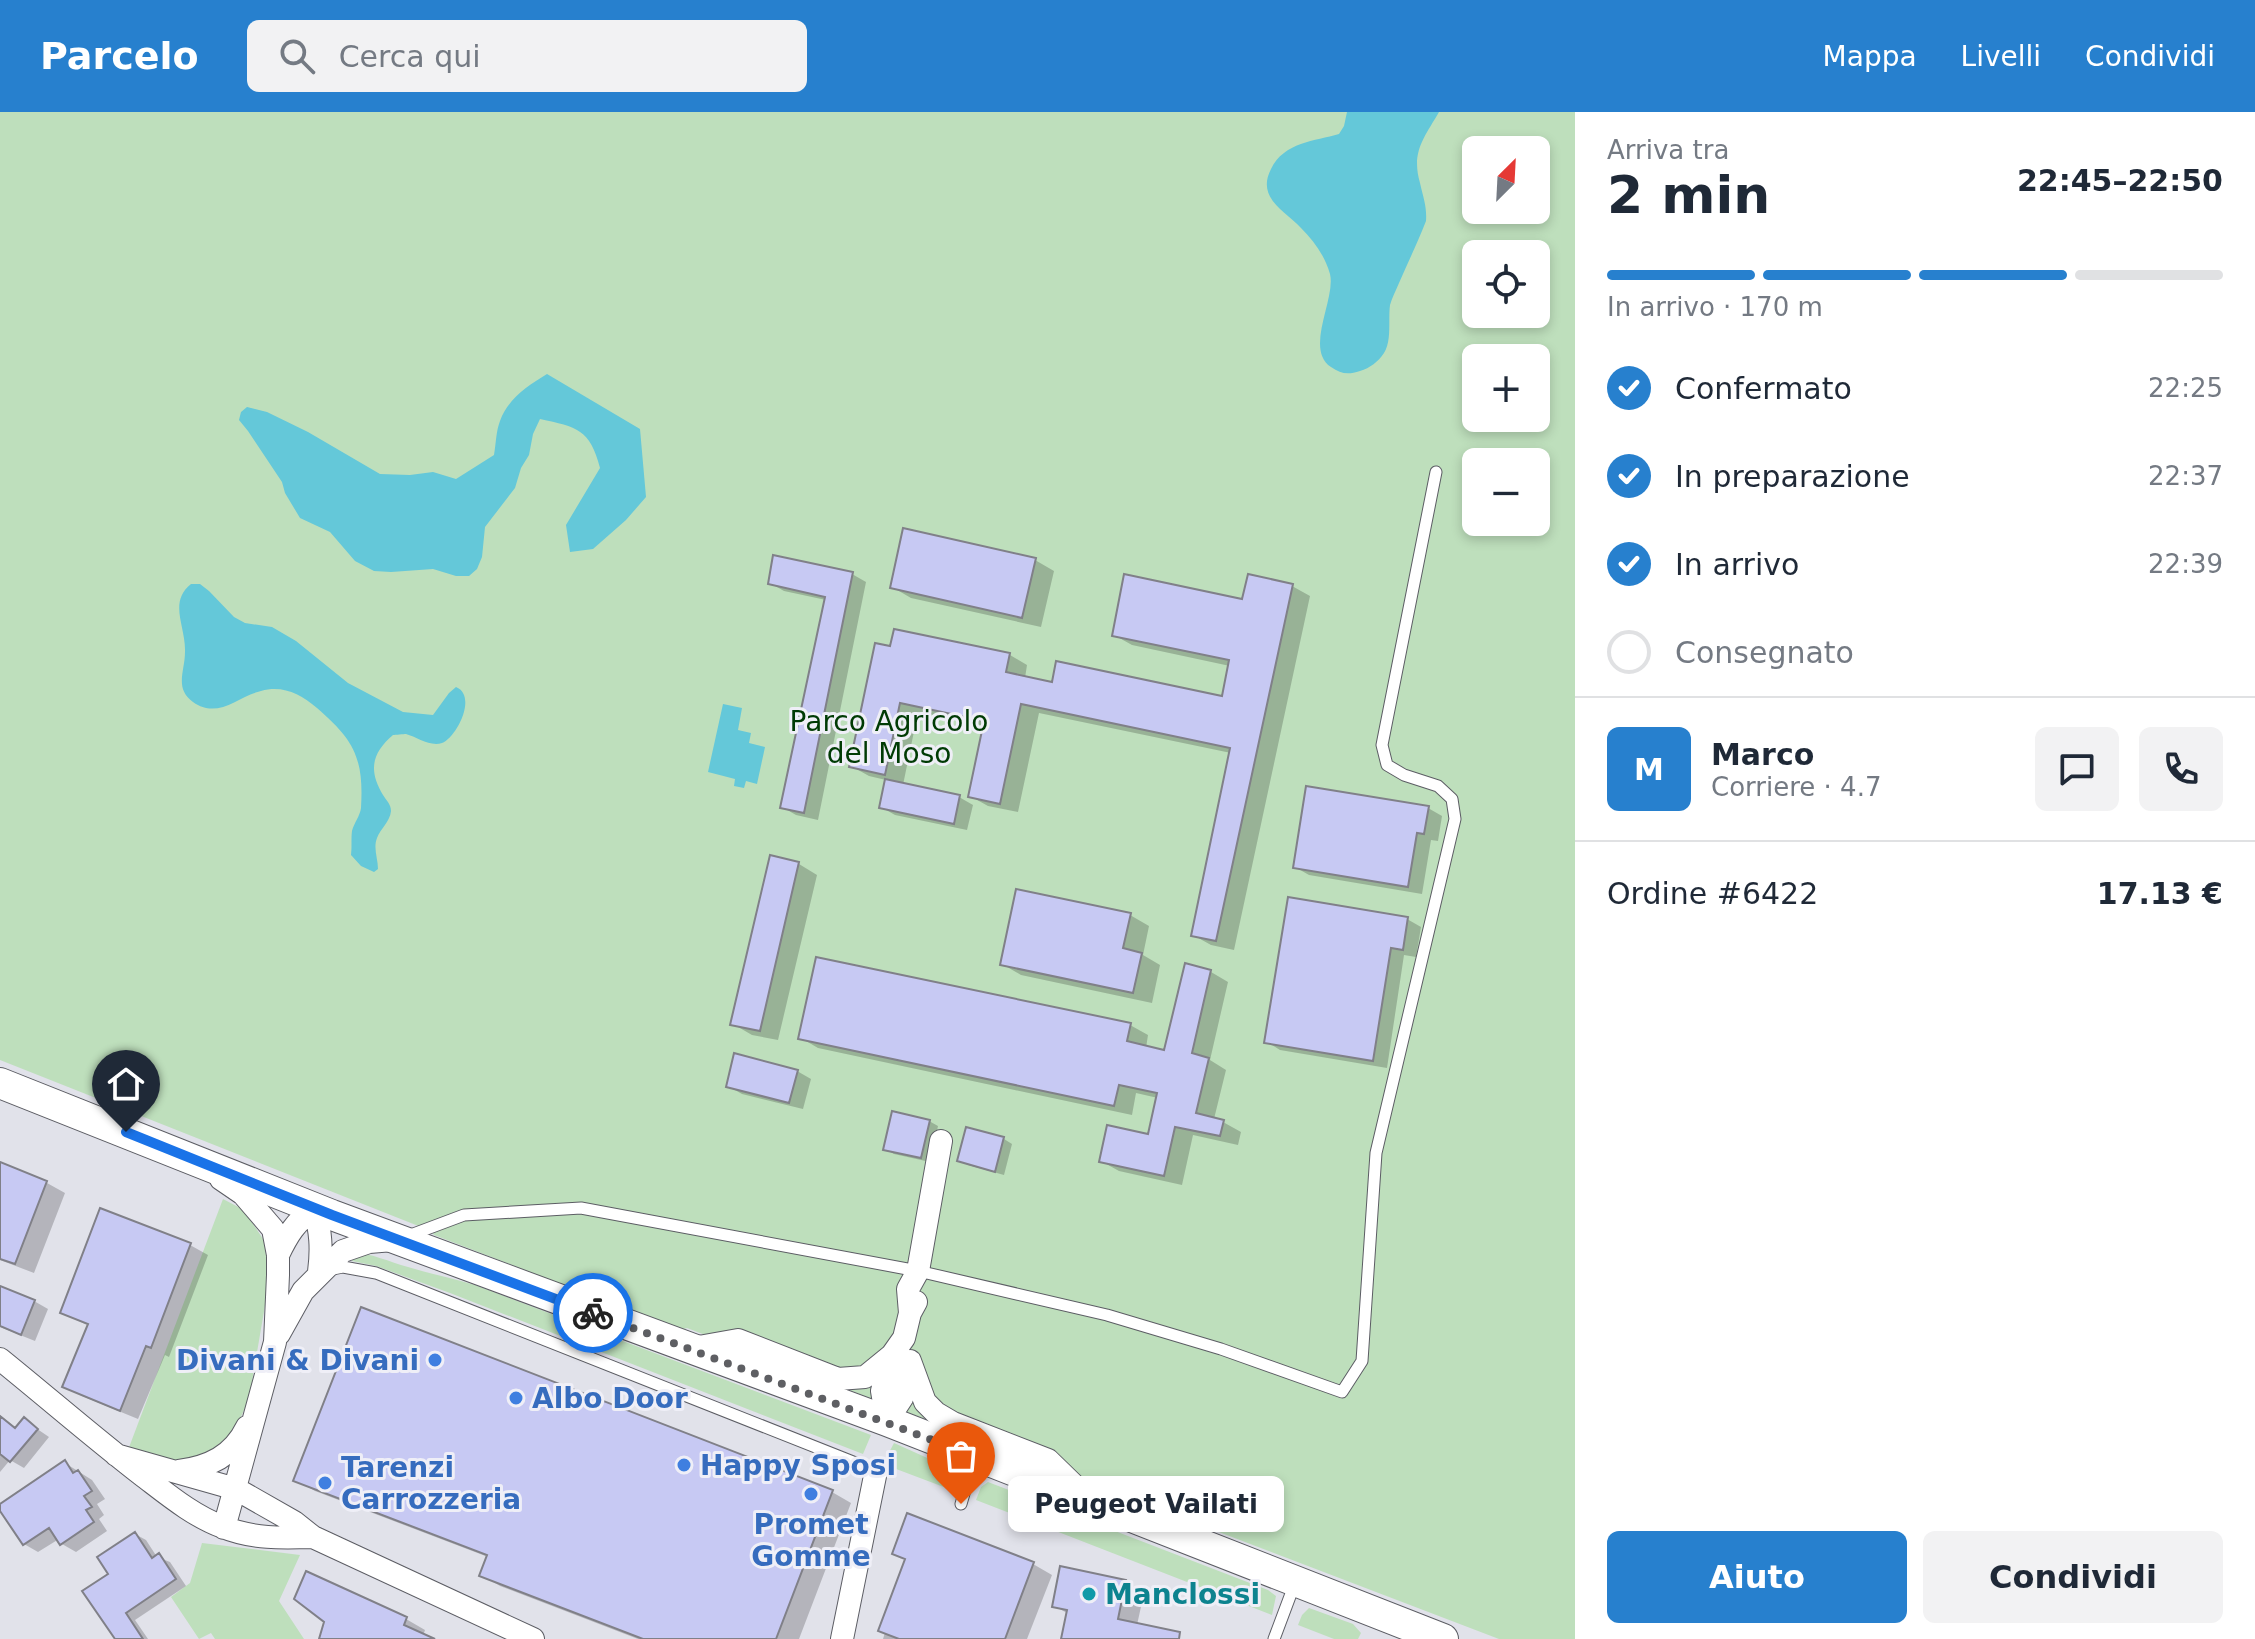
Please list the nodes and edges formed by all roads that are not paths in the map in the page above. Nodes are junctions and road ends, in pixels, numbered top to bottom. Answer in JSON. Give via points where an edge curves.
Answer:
{"nodes":[{"id":1,"x":1436,"y":472,"type":"dead end"},
{"id":2,"x":0,"y":1083,"type":"edge"},
{"id":3,"x":941,"y":1141,"type":"dead end"},
{"id":4,"x":194,"y":1160,"type":"junction"},
{"id":5,"x":314,"y":1208,"type":"junction"},
{"id":6,"x":396,"y":1240,"type":"junction"},
{"id":7,"x":278,"y":1255,"type":"junction"},
{"id":8,"x":918,"y":1271,"type":"junction"},
{"id":9,"x":319,"y":1272,"type":"junction"},
{"id":10,"x":275,"y":1342,"type":"junction"},
{"id":11,"x":689,"y":1349,"type":"junction"},
{"id":12,"x":902,"y":1351,"type":"junction"},
{"id":13,"x":0,"y":1359,"type":"edge"},
{"id":14,"x":258,"y":1405,"type":"junction"},
{"id":15,"x":887,"y":1421,"type":"junction"},
{"id":16,"x":116,"y":1455,"type":"junction"},
{"id":17,"x":975,"y":1456,"type":"junction"},
{"id":18,"x":876,"y":1471,"type":"joint"},
{"id":19,"x":173,"y":1472,"type":"junction"},
{"id":20,"x":236,"y":1489,"type":"junction"},
{"id":21,"x":1091,"y":1501,"type":"junction"},
{"id":22,"x":961,"y":1504,"type":"dead end"},
{"id":23,"x":224,"y":1528,"type":"junction"},
{"id":24,"x":313,"y":1537,"type":"junction"},
{"id":25,"x":1295,"y":1581,"type":"junction"},
{"id":26,"x":533,"y":1639,"type":"edge"},
{"id":27,"x":842,"y":1639,"type":"edge"},
{"id":28,"x":1274,"y":1639,"type":"edge"},
{"id":29,"x":1443,"y":1639,"type":"edge"}],
"edges":[{"from":1,"to":8,"type":"lane","via":[[1382,745],[1387,765],[1438,786],[1452,799],[1455,819],[1376,1153],[1362,1361],[1342,1392],[1107,1315]]},
{"from":2,"to":4,"type":"main road"},
{"from":3,"to":8,"type":"street"},
{"from":4,"to":5,"type":"main road"},
{"from":4,"to":7,"type":"street","via":[[243,1194],[273,1229]]},
{"from":5,"to":6,"type":"main road"},
{"from":5,"to":7,"type":"street","via":[[298,1220]]},
{"from":5,"to":9,"type":"street","via":[[322,1253]]},
{"from":6,"to":8,"type":"lane","via":[[464,1215],[581,1208]]},
{"from":6,"to":9,"type":"street","via":[[343,1251]]},
{"from":6,"to":11,"type":"main road"},
{"from":7,"to":10,"type":"street"},
{"from":8,"to":12,"type":"street","via":[[922,1292],[910,1313]]},
{"from":9,"to":10,"type":"street"},
{"from":9,"to":18,"type":"lane","via":[[343,1267],[376,1273]]},
{"from":10,"to":14,"type":"street"},
{"from":11,"to":12,"type":"street","via":[[738,1340],[838,1379],[865,1377]]},
{"from":11,"to":15,"type":"main road"},
{"from":12,"to":15,"type":"street","via":[[882,1391]]},
{"from":12,"to":21,"type":"street","via":[[925,1402],[936,1413],[1048,1460]]},
{"from":13,"to":16,"type":"street"},
{"from":14,"to":19,"type":"street","via":[[243,1436],[221,1459],[200,1469]]},
{"from":14,"to":20,"type":"street"},
{"from":15,"to":17,"type":"main road"},
{"from":16,"to":19,"type":"street"},
{"from":16,"to":23,"type":"street","via":[[172,1498]]},
{"from":17,"to":21,"type":"main road"},
{"from":17,"to":22,"type":"lane"},
{"from":18,"to":27,"type":"street"},
{"from":19,"to":20,"type":"street"},
{"from":20,"to":23,"type":"street"},
{"from":20,"to":24,"type":"street"},
{"from":21,"to":25,"type":"main road"},
{"from":23,"to":24,"type":"street","via":[[267,1539]]},
{"from":24,"to":26,"type":"street"},
{"from":25,"to":28,"type":"lane"},
{"from":25,"to":29,"type":"main road"}]}
